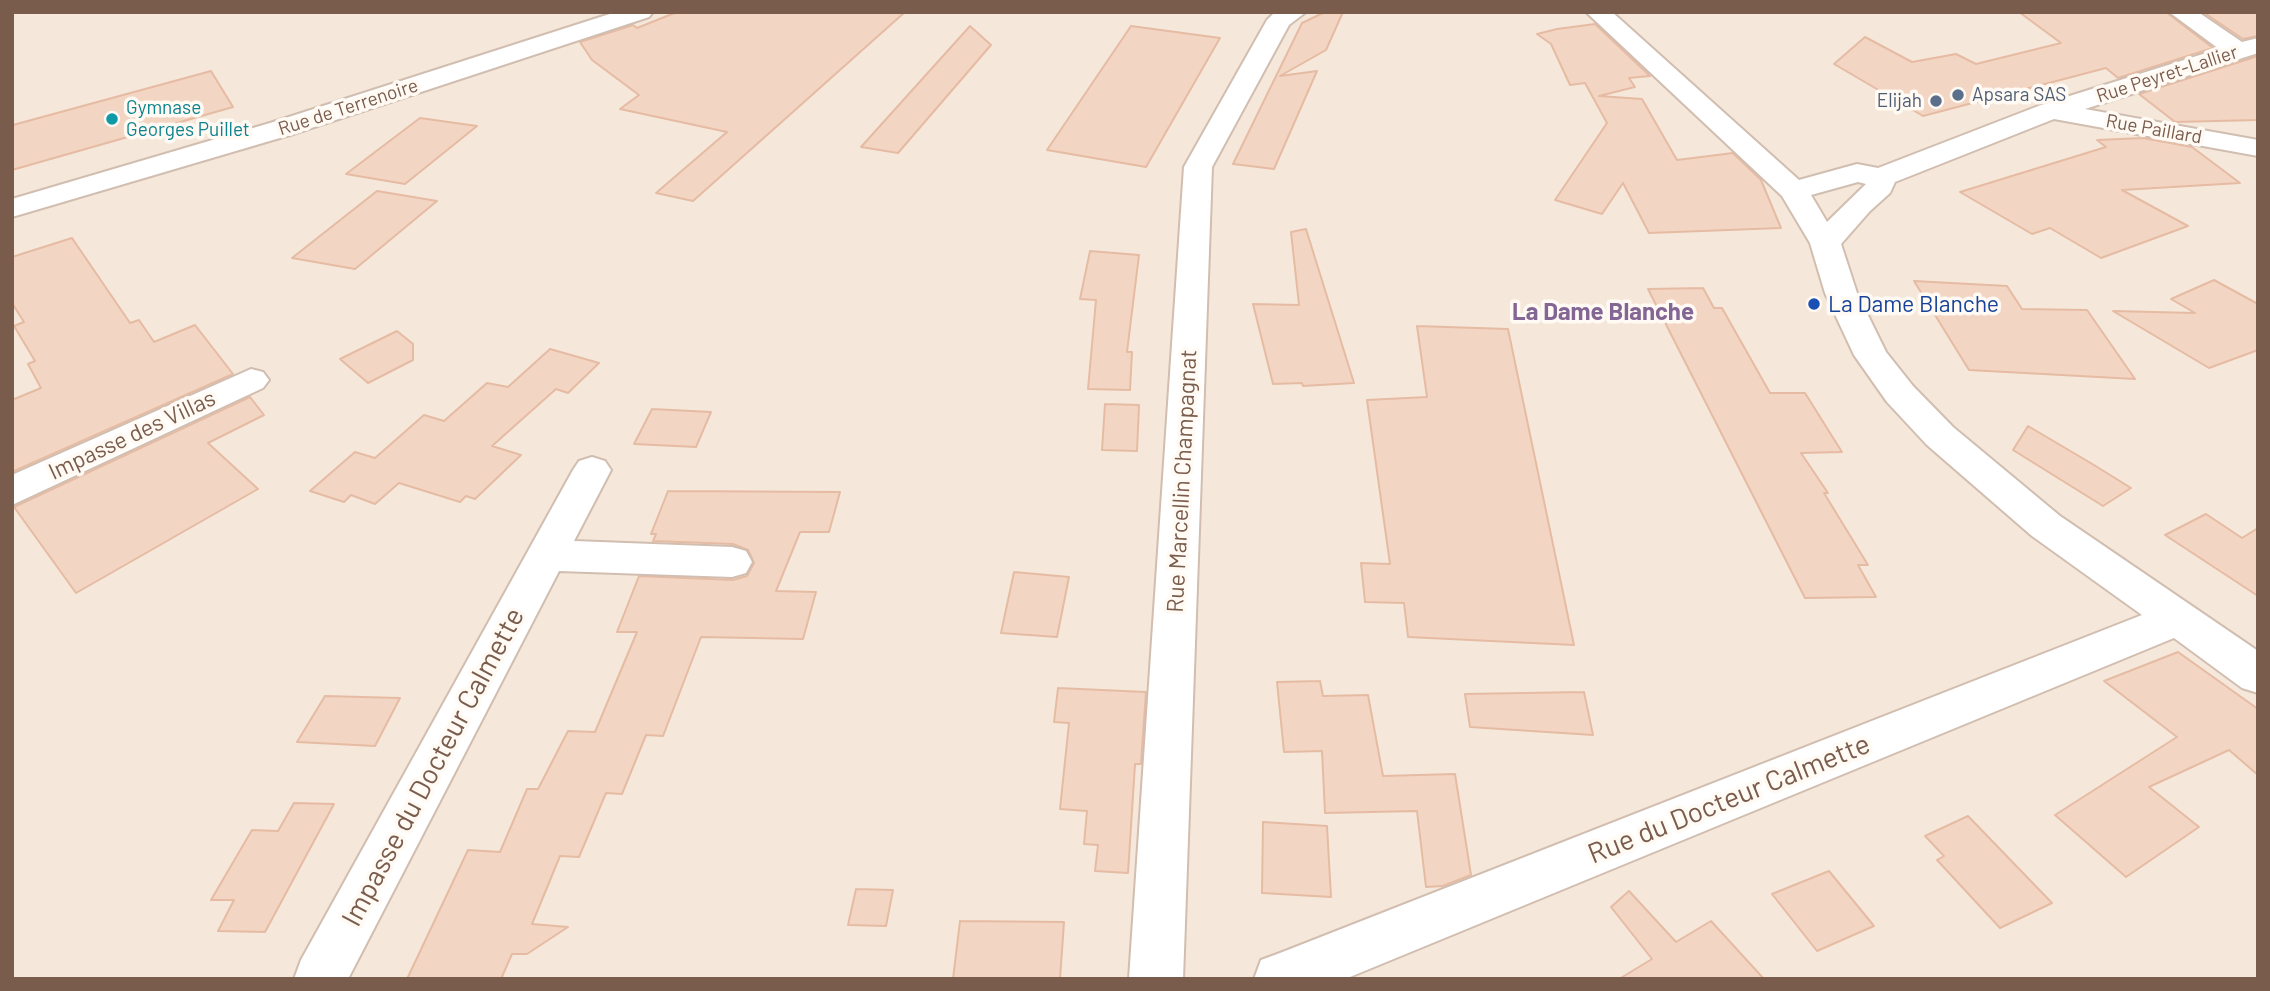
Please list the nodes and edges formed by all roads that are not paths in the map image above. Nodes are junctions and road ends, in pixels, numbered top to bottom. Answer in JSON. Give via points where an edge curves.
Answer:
{"nodes":[{"id":1,"x":641,"y":12,"type":"edge"},
{"id":2,"x":1294,"y":12,"type":"edge"},
{"id":3,"x":1598,"y":12,"type":"edge"},
{"id":4,"x":2181,"y":12,"type":"edge"},
{"id":5,"x":2248,"y":48,"type":"edge"},
{"id":6,"x":2051,"y":111,"type":"junction"},
{"id":7,"x":2258,"y":148,"type":"edge"},
{"id":8,"x":1881,"y":177,"type":"junction"},
{"id":9,"x":1794,"y":191,"type":"junction"},
{"id":10,"x":12,"y":208,"type":"edge"},
{"id":11,"x":1825,"y":243,"type":"junction"},
{"id":12,"x":251,"y":380,"type":"dead end"},
{"id":13,"x":592,"y":470,"type":"dead end"},
{"id":14,"x":12,"y":491,"type":"edge"},
{"id":15,"x":547,"y":555,"type":"junction"},
{"id":16,"x":732,"y":562,"type":"dead end"},
{"id":17,"x":2177,"y":619,"type":"junction"},
{"id":18,"x":2250,"y":660,"type":"edge"},
{"id":19,"x":320,"y":979,"type":"edge"},
{"id":20,"x":1156,"y":979,"type":"edge"},
{"id":21,"x":1280,"y":979,"type":"edge"}],
"edges":[{"from":1,"to":10,"type":"street","name":"Rue de Terrenoire","via":[[280,130]]},
{"from":2,"to":20,"type":"street","name":"Rue Marcellin Champagnat","via":[[1279,20],[1198,167]]},
{"from":3,"to":9,"type":"street"},
{"from":4,"to":5,"type":"street"},
{"from":5,"to":6,"type":"street","name":"Rue Peyret-Lallier"},
{"from":6,"to":7,"type":"street","name":"Rue Paillard"},
{"from":6,"to":8,"type":"street","name":"Rue Peyret-Lallier"},
{"from":8,"to":9,"type":"street","name":"Rue Peyret-Lallier","via":[[1857,173]]},
{"from":8,"to":11,"type":"street","via":[[1880,187]]},
{"from":9,"to":11,"type":"street"},
{"from":11,"to":17,"type":"street","via":[[1857,330],[1900,394],[1940,436],[2046,526]]},
{"from":12,"to":14,"type":"street","name":"Impasse des Villas"},
{"from":13,"to":15,"type":"street","name":"Impasse du Docteur Calmette"},
{"from":15,"to":16,"type":"street"},
{"from":15,"to":19,"type":"street","name":"Impasse du Docteur Calmette"},
{"from":17,"to":18,"type":"street"},
{"from":17,"to":21,"type":"street","name":"Rue du Docteur Calmette"}]}
